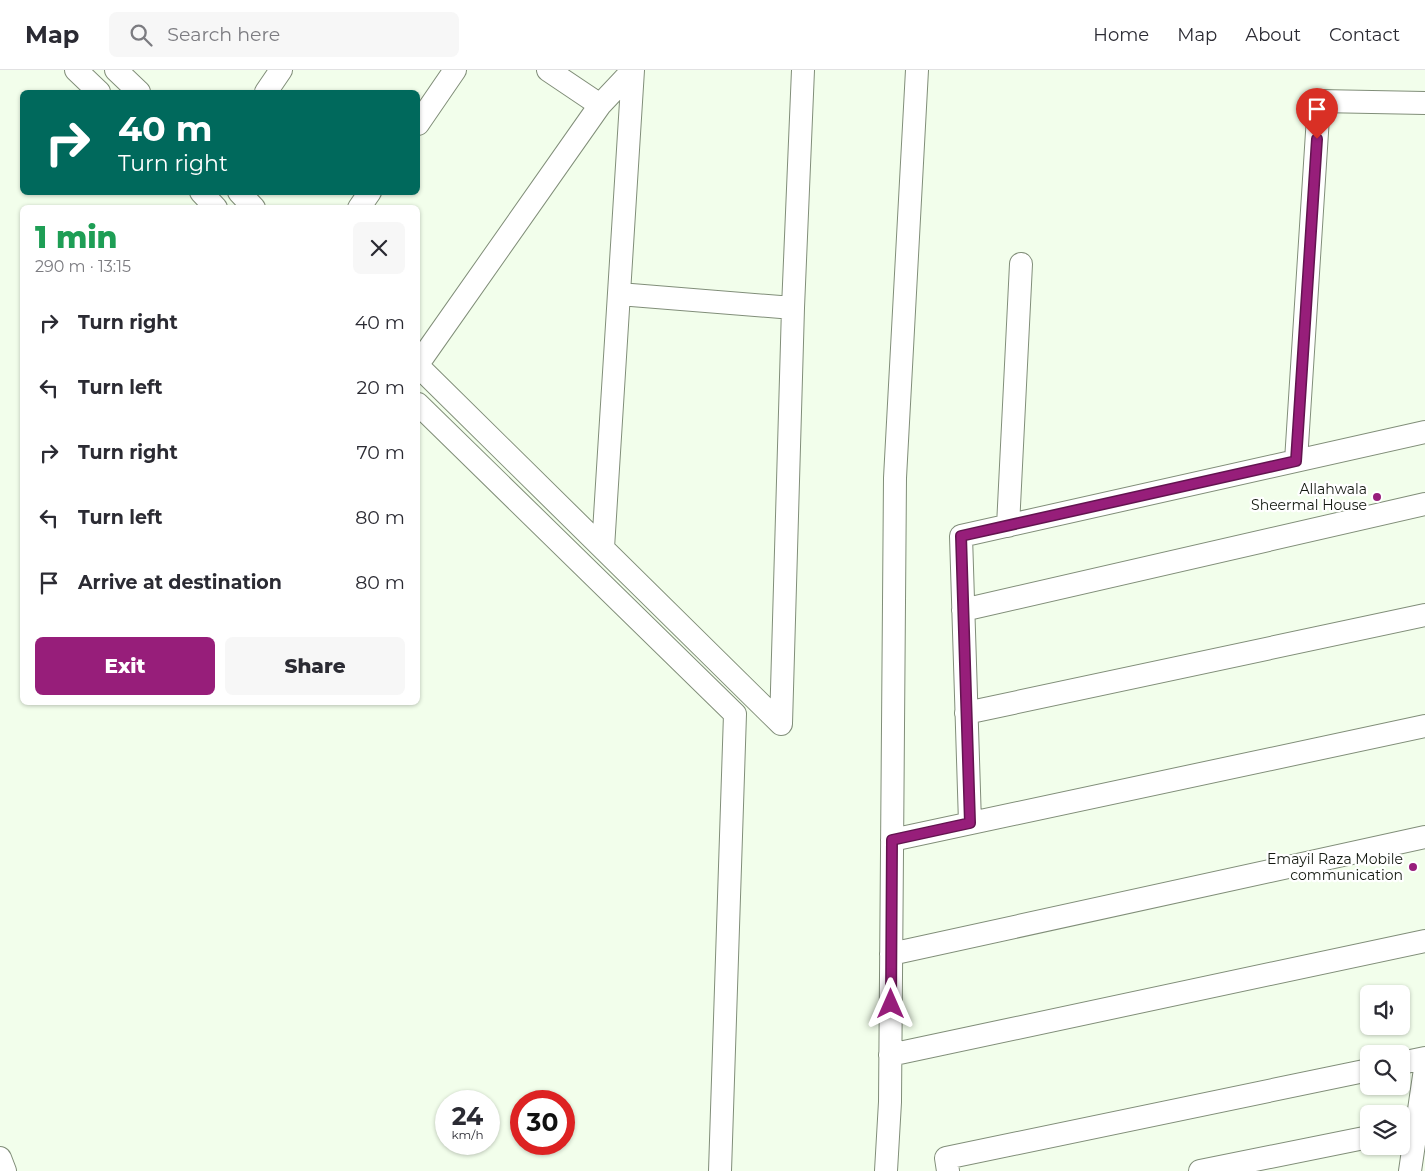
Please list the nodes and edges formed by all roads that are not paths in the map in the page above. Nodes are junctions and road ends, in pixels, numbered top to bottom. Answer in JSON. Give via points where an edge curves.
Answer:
{"nodes":[{"id":1,"x":76,"y":70,"type":"edge"},
{"id":2,"x":116,"y":70,"type":"edge"},
{"id":3,"x":281,"y":70,"type":"edge"},
{"id":4,"x":455,"y":70,"type":"edge"},
{"id":5,"x":548,"y":70,"type":"edge"},
{"id":6,"x":803,"y":70,"type":"edge"},
{"id":7,"x":917,"y":70,"type":"edge"},
{"id":8,"x":97,"y":90,"type":"edge"},
{"id":9,"x":137,"y":90,"type":"edge"},
{"id":10,"x":267,"y":90,"type":"edge"},
{"id":11,"x":1425,"y":103,"type":"edge"},
{"id":12,"x":600,"y":106,"type":"junction"},
{"id":13,"x":420,"y":121,"type":"edge"},
{"id":14,"x":204,"y":195,"type":"edge"},
{"id":15,"x":242,"y":195,"type":"edge"},
{"id":16,"x":213,"y":205,"type":"edge"},
{"id":17,"x":251,"y":205,"type":"edge"},
{"id":18,"x":1020,"y":264,"type":"dead end"},
{"id":19,"x":619,"y":294,"type":"junction"},
{"id":20,"x":793,"y":308,"type":"junction"},
{"id":21,"x":420,"y":362,"type":"edge"},
{"id":22,"x":420,"y":367,"type":"edge"},
{"id":23,"x":420,"y":406,"type":"edge"},
{"id":24,"x":1425,"y":432,"type":"edge"},
{"id":25,"x":1296,"y":461,"type":"junction"},
{"id":26,"x":1425,"y":504,"type":"edge"},
{"id":27,"x":1008,"y":526,"type":"junction"},
{"id":28,"x":603,"y":548,"type":"junction"},
{"id":29,"x":963,"y":610,"type":"junction"},
{"id":30,"x":1425,"y":616,"type":"edge"},
{"id":31,"x":966,"y":713,"type":"junction"},
{"id":32,"x":1425,"y":726,"type":"edge"},
{"id":33,"x":970,"y":823,"type":"junction"},
{"id":34,"x":1425,"y":836,"type":"edge"},
{"id":35,"x":892,"y":840,"type":"junction"},
{"id":36,"x":1425,"y":941,"type":"edge"},
{"id":37,"x":891,"y":954,"type":"junction"},
{"id":38,"x":890,"y":1055,"type":"junction"},
{"id":39,"x":1425,"y":1058,"type":"edge"},
{"id":40,"x":1410,"y":1061,"type":"edge"},
{"id":41,"x":1425,"y":1069,"type":"edge"},
{"id":42,"x":1360,"y":1072,"type":"edge"},
{"id":43,"x":1414,"y":1127,"type":"edge"},
{"id":44,"x":1360,"y":1139,"type":"edge"},
{"id":45,"x":0,"y":1158,"type":"edge"},
{"id":46,"x":5,"y":1171,"type":"edge"},
{"id":47,"x":720,"y":1171,"type":"edge"},
{"id":48,"x":886,"y":1171,"type":"edge"},
{"id":49,"x":948,"y":1171,"type":"edge"},
{"id":50,"x":1200,"y":1171,"type":"edge"},
{"id":51,"x":1410,"y":1171,"type":"edge"}],
"edges":[{"from":1,"to":8,"type":"street"},
{"from":2,"to":9,"type":"street"},
{"from":3,"to":10,"type":"street"},
{"from":4,"to":13,"type":"street"},
{"from":5,"to":12,"type":"street"},
{"from":6,"to":20,"type":"street"},
{"from":7,"to":35,"type":"street","via":[[895,478]]},
{"from":11,"to":25,"type":"street","via":[[1319,101]]},
{"from":12,"to":19,"type":"street","via":[[633,70]]},
{"from":12,"to":21,"type":"street"},
{"from":14,"to":16,"type":"street"},
{"from":15,"to":17,"type":"street"},
{"from":18,"to":27,"type":"street"},
{"from":19,"to":20,"type":"street"},
{"from":19,"to":28,"type":"street"},
{"from":20,"to":28,"type":"street","via":[[781,724]]},
{"from":22,"to":28,"type":"street"},
{"from":23,"to":47,"type":"street","via":[[735,714]]},
{"from":24,"to":25,"type":"street"},
{"from":25,"to":27,"type":"street"},
{"from":26,"to":29,"type":"street"},
{"from":27,"to":29,"type":"street","via":[[961,536]]},
{"from":29,"to":31,"type":"street"},
{"from":30,"to":31,"type":"street"},
{"from":31,"to":33,"type":"street"},
{"from":32,"to":33,"type":"street"},
{"from":33,"to":35,"type":"street"},
{"from":34,"to":37,"type":"street"},
{"from":35,"to":37,"type":"street"},
{"from":36,"to":38,"type":"street"},
{"from":37,"to":38,"type":"street"},
{"from":38,"to":48,"type":"street"},
{"from":39,"to":40,"type":"street"},
{"from":41,"to":43,"type":"street"},
{"from":42,"to":49,"type":"street","via":[[946,1158]]},
{"from":43,"to":51,"type":"street"},
{"from":44,"to":50,"type":"street"},
{"from":45,"to":46,"type":"street"}]}
